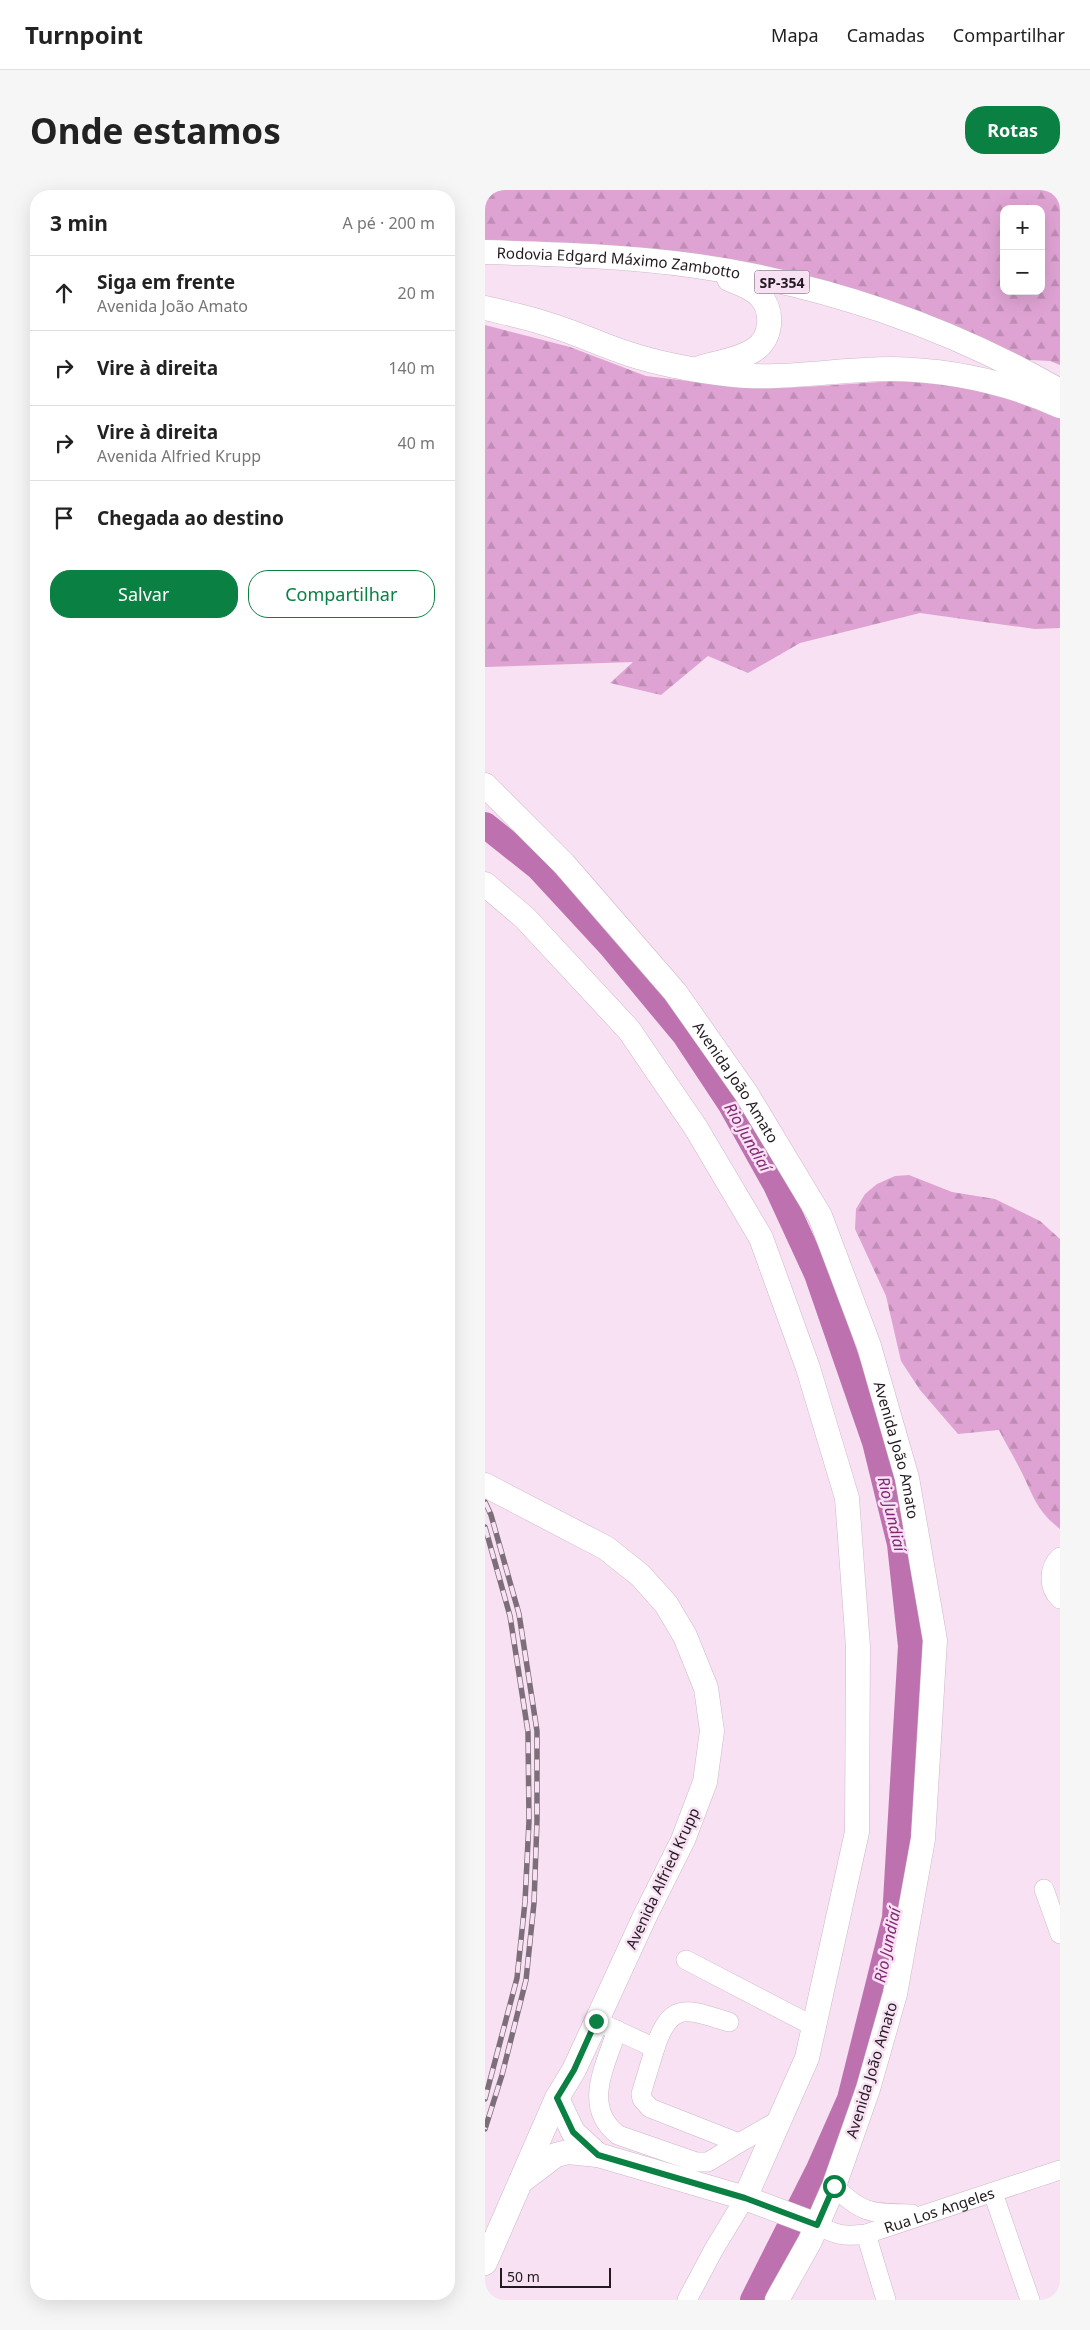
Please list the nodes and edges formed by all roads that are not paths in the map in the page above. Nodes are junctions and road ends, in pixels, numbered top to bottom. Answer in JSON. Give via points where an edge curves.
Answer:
{"nodes":[{"id":1,"x":485,"y":252,"type":"edge"},
{"id":2,"x":696,"y":266,"type":"junction"},
{"id":3,"x":489,"y":310,"type":"edge"},
{"id":4,"x":693,"y":369,"type":"junction"},
{"id":5,"x":1060,"y":391,"type":"edge"},
{"id":6,"x":1060,"y":406,"type":"edge"},
{"id":7,"x":485,"y":785,"type":"edge"},
{"id":8,"x":485,"y":884,"type":"edge"},
{"id":9,"x":485,"y":1485,"type":"edge"},
{"id":10,"x":1060,"y":1557,"type":"edge"},
{"id":11,"x":1060,"y":1599,"type":"edge"},
{"id":12,"x":1044,"y":1889,"type":"dead end"},
{"id":13,"x":1060,"y":1934,"type":"edge"},
{"id":14,"x":686,"y":1960,"type":"dead end"},
{"id":15,"x":729,"y":2022,"type":"dead end"},
{"id":16,"x":606,"y":2026,"type":"junction"},
{"id":17,"x":815,"y":2027,"type":"junction"},
{"id":18,"x":655,"y":2048,"type":"junction"},
{"id":19,"x":557,"y":2098,"type":"junction"},
{"id":20,"x":781,"y":2119,"type":"junction"},
{"id":21,"x":739,"y":2143,"type":"junction"},
{"id":22,"x":598,"y":2155,"type":"junction"},
{"id":23,"x":1060,"y":2170,"type":"edge"},
{"id":24,"x":521,"y":2182,"type":"junction"},
{"id":25,"x":834,"y":2186,"type":"junction"},
{"id":26,"x":993,"y":2193,"type":"junction"},
{"id":27,"x":751,"y":2201,"type":"junction"},
{"id":28,"x":925,"y":2214,"type":"junction"},
{"id":29,"x":812,"y":2223,"type":"junction"},
{"id":30,"x":866,"y":2234,"type":"junction"},
{"id":31,"x":485,"y":2263,"type":"edge"},
{"id":32,"x":687,"y":2300,"type":"edge"},
{"id":33,"x":777,"y":2300,"type":"edge"},
{"id":34,"x":886,"y":2300,"type":"edge"},
{"id":35,"x":1030,"y":2300,"type":"edge"}],
"edges":[{"from":1,"to":2,"type":"main road","name":"Rodovia Edgard Máximo Zambotto","number":"SP-354","via":[[584,255]]},
{"from":2,"to":4,"type":"main road","via":[[748,287],[767,306],[770,320],[767,333],[755,350]]},
{"from":2,"to":5,"type":"main road","name":"Rodovia Edgard Máximo Zambotto","number":"SP-354","via":[[812,289],[941,331]]},
{"from":3,"to":4,"type":"main road","via":[[547,324],[628,354]]},
{"from":4,"to":6,"type":"main road","via":[[757,377],[890,369],[927,371],[999,383]]},
{"from":7,"to":25,"type":"main road","name":"Avenida João Amato","via":[[564,864],[675,992],[747,1093],[820,1216],[869,1346],[907,1478],[935,1640],[923,1839],[895,1994],[868,2089]]},
{"from":8,"to":17,"type":"main road","via":[[525,918],[629,1030],[696,1128],[751,1221],[761,1238],[808,1368],[847,1498],[858,1646],[857,1832]]},
{"from":9,"to":16,"type":"main road","name":"Avenida Alfried Krupp","via":[[606,1548],[640,1575],[666,1604],[685,1636],[705,1688],[711,1731],[705,1782]]},
{"from":10,"to":11,"type":"street","via":[[1055,1561],[1050,1578]]},
{"from":12,"to":13,"type":"street"},
{"from":14,"to":17,"type":"street"},
{"from":15,"to":18,"type":"street","via":[[690,2010],[683,2012],[666,2021]]},
{"from":16,"to":18,"type":"street"},
{"from":16,"to":19,"type":"main road","name":"Avenida Alfried Krupp"},
{"from":16,"to":21,"type":"street","via":[[598,2095],[600,2114],[608,2127],[618,2135],[696,2162],[708,2162]]},
{"from":17,"to":20,"type":"main road","via":[[807,2058]]},
{"from":18,"to":21,"type":"street","via":[[641,2094],[646,2105]]},
{"from":19,"to":22,"type":"main road","via":[[573,2132]]},
{"from":19,"to":24,"type":"main road","name":"Avenida Alfried Krupp"},
{"from":20,"to":21,"type":"street"},
{"from":20,"to":27,"type":"main road"},
{"from":22,"to":24,"type":"main road","via":[[568,2152],[556,2155]]},
{"from":22,"to":27,"type":"main road"},
{"from":23,"to":26,"type":"street","name":"Rua Los Angeles"},
{"from":24,"to":31,"type":"main road","name":"Avenida Alfried Krupp"},
{"from":25,"to":28,"type":"street","via":[[860,2209]]},
{"from":25,"to":29,"type":"main road","name":"Avenida João Amato"},
{"from":26,"to":28,"type":"street","name":"Rua Los Angeles"},
{"from":26,"to":35,"type":"street"},
{"from":27,"to":29,"type":"main road"},
{"from":27,"to":32,"type":"street","via":[[714,2249]]},
{"from":28,"to":30,"type":"street","name":"Rua Los Angeles"},
{"from":29,"to":30,"type":"street","name":"Rua Los Angeles","via":[[836,2235]]},
{"from":29,"to":33,"type":"main road","name":"Avenida João Amato","via":[[810,2241]]},
{"from":30,"to":34,"type":"street"}]}
